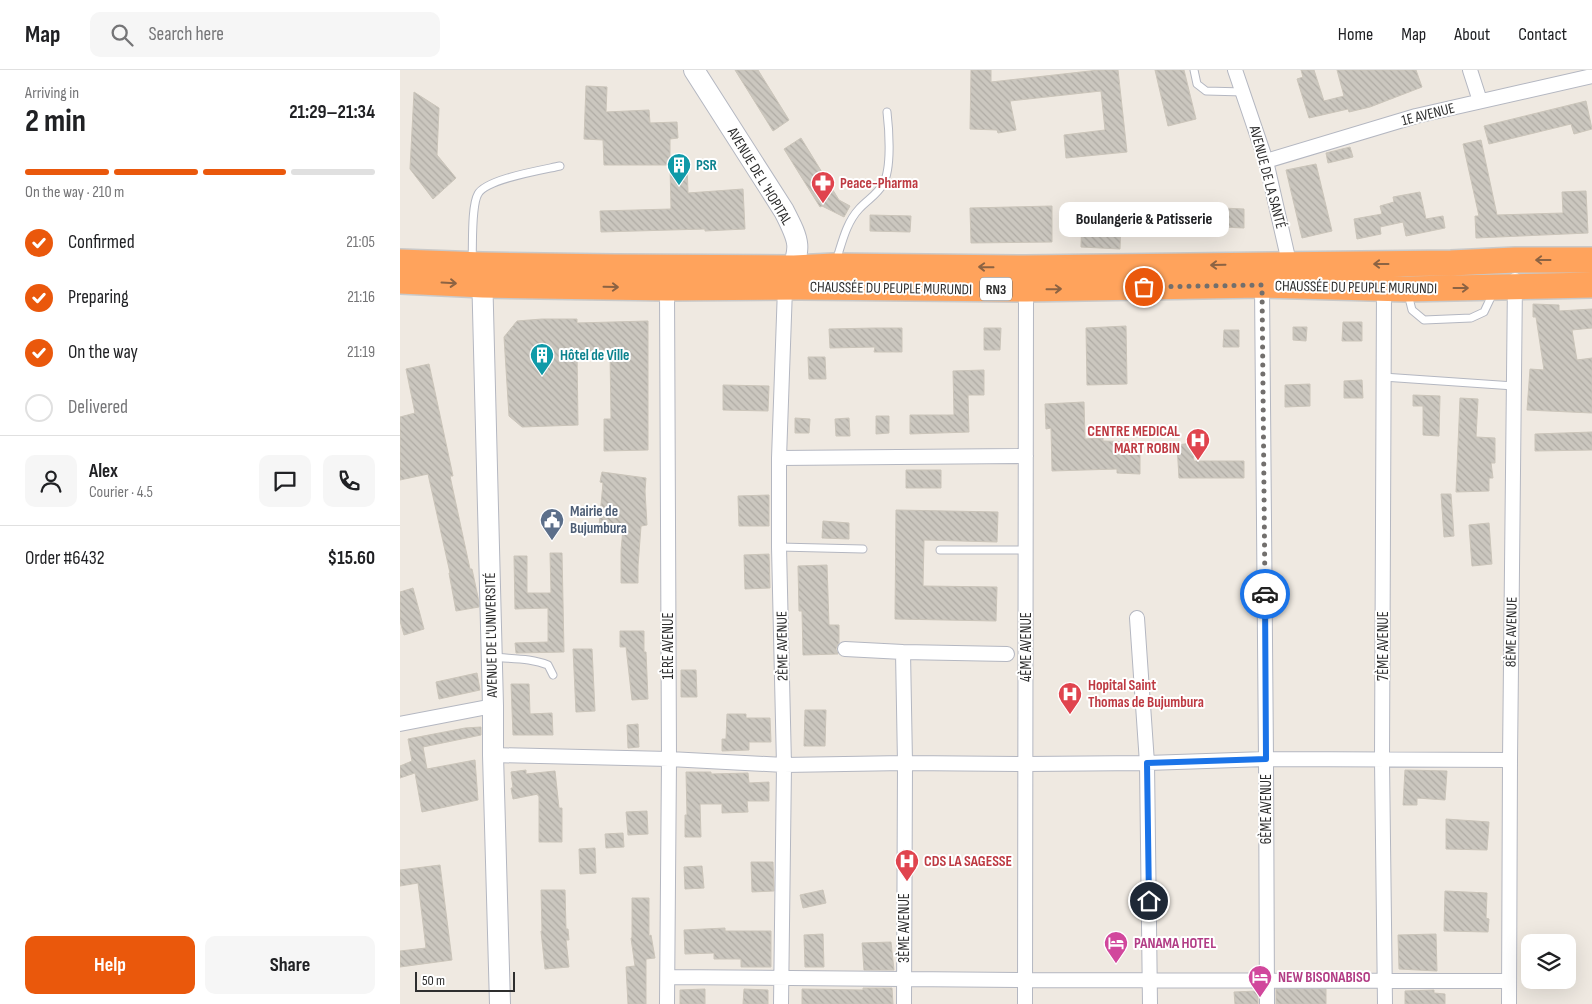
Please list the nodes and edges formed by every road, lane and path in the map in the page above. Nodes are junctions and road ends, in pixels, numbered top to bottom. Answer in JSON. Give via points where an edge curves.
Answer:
{"nodes":[{"id":1,"x":694,"y":70,"type":"edge"},
{"id":2,"x":1194,"y":70,"type":"edge"},
{"id":3,"x":1235,"y":70,"type":"edge"},
{"id":4,"x":1470,"y":70,"type":"edge"},
{"id":5,"x":1592,"y":76,"type":"edge"},
{"id":6,"x":1244,"y":92,"type":"junction"},
{"id":7,"x":1480,"y":101,"type":"junction"},
{"id":8,"x":887,"y":112,"type":"dead end"},
{"id":9,"x":1266,"y":161,"type":"junction"},
{"id":10,"x":560,"y":166,"type":"dead end"},
{"id":11,"x":1515,"y":260,"type":"junction"},
{"id":12,"x":1592,"y":260,"type":"edge"},
{"id":13,"x":400,"y":262,"type":"edge"},
{"id":14,"x":834,"y":266,"type":"junction"},
{"id":15,"x":479,"y":272,"type":"junction"},
{"id":16,"x":1291,"y":275,"type":"junction"},
{"id":17,"x":789,"y":278,"type":"junction"},
{"id":18,"x":400,"y":281,"type":"edge"},
{"id":19,"x":1262,"y":285,"type":"junction"},
{"id":20,"x":1592,"y":286,"type":"edge"},
{"id":21,"x":667,"y":288,"type":"junction"},
{"id":22,"x":1395,"y":288,"type":"junction"},
{"id":23,"x":1505,"y":288,"type":"junction"},
{"id":24,"x":1026,"y":289,"type":"junction"},
{"id":25,"x":1383,"y":377,"type":"junction"},
{"id":26,"x":1514,"y":386,"type":"junction"},
{"id":27,"x":1026,"y":456,"type":"junction"},
{"id":28,"x":780,"y":458,"type":"junction"},
{"id":29,"x":779,"y":547,"type":"junction"},
{"id":30,"x":862,"y":549,"type":"dead end"},
{"id":31,"x":940,"y":550,"type":"dead end"},
{"id":32,"x":1026,"y":550,"type":"junction"},
{"id":33,"x":1137,"y":618,"type":"dead end"},
{"id":34,"x":845,"y":649,"type":"dead end"},
{"id":35,"x":903,"y":652,"type":"junction"},
{"id":36,"x":1007,"y":654,"type":"dead end"},
{"id":37,"x":492,"y":657,"type":"junction"},
{"id":38,"x":552,"y":675,"type":"dead end"},
{"id":39,"x":493,"y":706,"type":"junction"},
{"id":40,"x":400,"y":724,"type":"edge"},
{"id":41,"x":493,"y":755,"type":"junction"},
{"id":42,"x":668,"y":759,"type":"junction"},
{"id":43,"x":1266,"y":759,"type":"junction"},
{"id":44,"x":1382,"y":760,"type":"junction"},
{"id":45,"x":1510,"y":760,"type":"junction"},
{"id":46,"x":905,"y":762,"type":"junction"},
{"id":47,"x":1147,"y":763,"type":"junction"},
{"id":48,"x":1026,"y":764,"type":"junction"},
{"id":49,"x":784,"y":765,"type":"junction"},
{"id":50,"x":668,"y":977,"type":"junction"},
{"id":51,"x":781,"y":978,"type":"junction"},
{"id":52,"x":904,"y":978,"type":"junction"},
{"id":53,"x":1025,"y":980,"type":"junction"},
{"id":54,"x":1150,"y":980,"type":"junction"},
{"id":55,"x":1266,"y":980,"type":"junction"},
{"id":56,"x":1384,"y":980,"type":"junction"},
{"id":57,"x":1509,"y":981,"type":"junction"},
{"id":58,"x":500,"y":1004,"type":"edge"},
{"id":59,"x":667,"y":1004,"type":"edge"},
{"id":60,"x":781,"y":1004,"type":"edge"},
{"id":61,"x":904,"y":1004,"type":"edge"},
{"id":62,"x":1025,"y":1004,"type":"edge"},
{"id":63,"x":1150,"y":1004,"type":"edge"},
{"id":64,"x":1267,"y":1004,"type":"edge"},
{"id":65,"x":1385,"y":1004,"type":"edge"},
{"id":66,"x":1509,"y":1004,"type":"edge"}],
"edges":[{"from":1,"to":17,"type":"street","name":"AVENUE DE L 'HOPITAL","via":[[794,230],[799,250]]},
{"from":2,"to":6,"type":"lane","via":[[1197,84],[1206,91]]},
{"from":3,"to":6,"type":"street","name":"AVENUE DE LA SANTÉ"},
{"from":4,"to":7,"type":"street"},
{"from":5,"to":7,"type":"street","name":"1E AVENUE"},
{"from":6,"to":9,"type":"street","name":"AVENUE DE LA SANTÉ"},
{"from":7,"to":9,"type":"street","name":"1E AVENUE","via":[[1416,116]]},
{"from":8,"to":14,"type":"lane","via":[[888,172],[875,195],[848,224]]},
{"from":9,"to":16,"type":"street","name":"AVENUE DE LA SANTÉ"},
{"from":10,"to":15,"type":"lane","via":[[496,182],[477,195],[474,212]]},
{"from":12,"to":11,"type":"highway","name":"CHAUSSÉE DU PEUPLE MURUNDI","number":"RN3","one_way":true},
{"from":11,"to":16,"type":"highway","name":"CHAUSSÉE DU PEUPLE MURUNDI","number":"RN3","one_way":true},
{"from":11,"to":23,"type":"street","name":"8ÈME AVENUE"},
{"from":13,"to":15,"type":"highway","name":"CHAUSSÉE DU PEUPLE MURUNDI","number":"RN3"},
{"from":16,"to":14,"type":"highway","name":"CHAUSSÉE DU PEUPLE MURUNDI","number":"RN3","one_way":true},
{"from":14,"to":17,"type":"highway","name":"CHAUSSÉE DU PEUPLE MURUNDI","number":"RN3"},
{"from":15,"to":17,"type":"highway","name":"CHAUSSÉE DU PEUPLE MURUNDI","number":"RN3"},
{"from":18,"to":15,"type":"highway","name":"CHAUSSÉE DU PEUPLE MURUNDI","number":"RN3","one_way":true},
{"from":15,"to":21,"type":"highway","name":"CHAUSSÉE DU PEUPLE MURUNDI","number":"RN3","one_way":true},
{"from":15,"to":37,"type":"street","name":"AVENUE DE L'UNIVERSITÉ"},
{"from":16,"to":19,"type":"highway","name":"CHAUSSÉE DU PEUPLE MURUNDI","number":"RN3"},
{"from":16,"to":22,"type":"highway","name":"CHAUSSÉE DU PEUPLE MURUNDI","number":"RN3"},
{"from":17,"to":21,"type":"highway","name":"CHAUSSÉE DU PEUPLE MURUNDI","number":"RN3"},
{"from":17,"to":24,"type":"highway","name":"CHAUSSÉE DU PEUPLE MURUNDI","number":"RN3"},
{"from":17,"to":28,"type":"street","name":"2ÈME AVENUE"},
{"from":24,"to":19,"type":"highway","name":"CHAUSSÉE DU PEUPLE MURUNDI","number":"RN3","one_way":true},
{"from":19,"to":43,"type":"street","name":"6ÈME AVENUE"},
{"from":20,"to":23,"type":"highway","name":"CHAUSSÉE DU PEUPLE MURUNDI","number":"RN3"},
{"from":21,"to":42,"type":"street","name":"1ÈRE AVENUE"},
{"from":22,"to":23,"type":"highway","name":"CHAUSSÉE DU PEUPLE MURUNDI","number":"RN3"},
{"from":22,"to":25,"type":"street","name":"7ÈME AVENUE"},
{"from":23,"to":26,"type":"street","name":"8ÈME AVENUE"},
{"from":24,"to":27,"type":"street","name":"4ÈME AVENUE"},
{"from":25,"to":26,"type":"lane"},
{"from":25,"to":44,"type":"street","name":"7ÈME AVENUE"},
{"from":26,"to":45,"type":"street","name":"8ÈME AVENUE"},
{"from":27,"to":28,"type":"street"},
{"from":27,"to":32,"type":"street","name":"4ÈME AVENUE"},
{"from":28,"to":29,"type":"street","name":"2ÈME AVENUE"},
{"from":29,"to":30,"type":"lane"},
{"from":29,"to":49,"type":"street","name":"2ÈME AVENUE"},
{"from":31,"to":32,"type":"lane"},
{"from":32,"to":48,"type":"street","name":"4ÈME AVENUE"},
{"from":33,"to":47,"type":"street"},
{"from":34,"to":35,"type":"street"},
{"from":35,"to":36,"type":"street"},
{"from":35,"to":46,"type":"street","name":"3ÈME AVENUE"},
{"from":37,"to":38,"type":"lane","via":[[541,662],[548,666]]},
{"from":37,"to":39,"type":"street","name":"AVENUE DE L'UNIVERSITÉ"},
{"from":39,"to":40,"type":"street"},
{"from":39,"to":41,"type":"street","name":"AVENUE DE L'UNIVERSITÉ"},
{"from":41,"to":42,"type":"street"},
{"from":41,"to":58,"type":"street","name":"AVENUE DE L'UNIVERSITÉ"},
{"from":42,"to":49,"type":"street"},
{"from":42,"to":50,"type":"street","name":"1ÈRE AVENUE"},
{"from":43,"to":44,"type":"street"},
{"from":43,"to":47,"type":"street"},
{"from":43,"to":55,"type":"street","name":"6ÈME AVENUE"},
{"from":44,"to":45,"type":"street"},
{"from":44,"to":56,"type":"street","name":"7ÈME AVENUE"},
{"from":45,"to":57,"type":"street","name":"8ÈME AVENUE"},
{"from":46,"to":48,"type":"street"},
{"from":46,"to":49,"type":"street"},
{"from":46,"to":52,"type":"street","name":"3ÈME AVENUE"},
{"from":47,"to":48,"type":"street"},
{"from":47,"to":54,"type":"street"},
{"from":48,"to":53,"type":"street","name":"4ÈME AVENUE"},
{"from":49,"to":51,"type":"street","name":"2ÈME AVENUE"},
{"from":50,"to":51,"type":"street"},
{"from":50,"to":59,"type":"street","name":"1ÈRE AVENUE"},
{"from":51,"to":52,"type":"street"},
{"from":51,"to":60,"type":"street","name":"2ÈME AVENUE"},
{"from":52,"to":53,"type":"street"},
{"from":52,"to":61,"type":"street","name":"3ÈME AVENUE"},
{"from":53,"to":54,"type":"street"},
{"from":53,"to":62,"type":"street","name":"4ÈME AVENUE"},
{"from":54,"to":55,"type":"street"},
{"from":54,"to":63,"type":"street"},
{"from":55,"to":56,"type":"street"},
{"from":55,"to":64,"type":"street","name":"6ÈME AVENUE"},
{"from":56,"to":57,"type":"street"},
{"from":56,"to":65,"type":"street","name":"7ÈME AVENUE"},
{"from":57,"to":66,"type":"street","name":"8ÈME AVENUE"}]}
